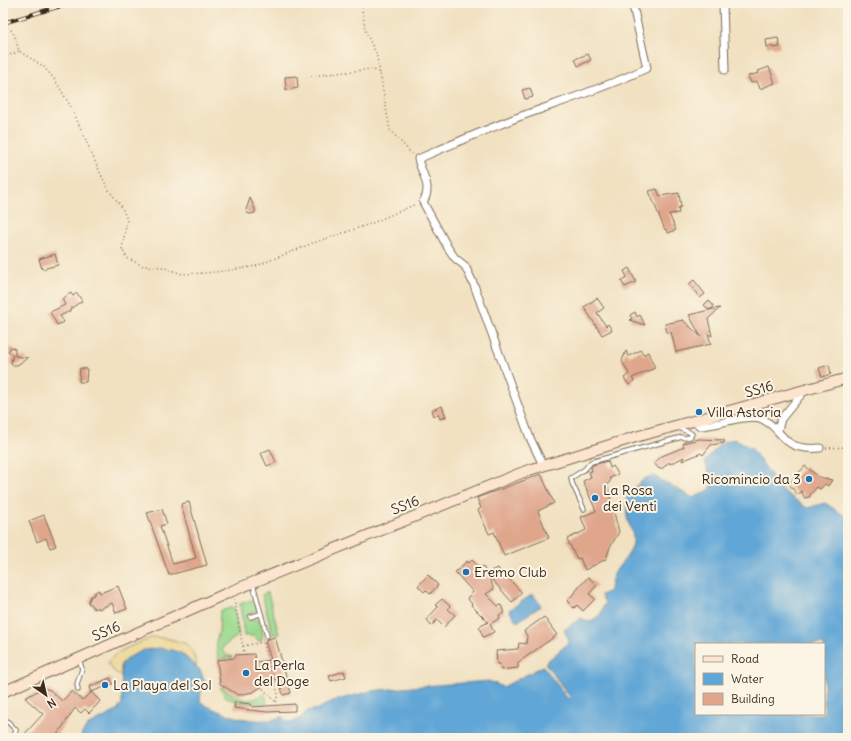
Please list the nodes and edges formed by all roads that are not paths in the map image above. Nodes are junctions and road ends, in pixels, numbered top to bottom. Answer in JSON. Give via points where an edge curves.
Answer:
{"nodes":[{"id":1,"x":635,"y":3,"type":"edge"},
{"id":2,"x":723,"y":3,"type":"edge"},
{"id":3,"x":725,"y":70,"type":"dead end"},
{"id":4,"x":848,"y":378,"type":"edge"},
{"id":5,"x":804,"y":391,"type":"junction"},
{"id":6,"x":694,"y":421,"type":"junction"},
{"id":7,"x":674,"y":427,"type":"junction"},
{"id":8,"x":778,"y":430,"type":"junction"},
{"id":9,"x":820,"y":448,"type":"road end"},
{"id":10,"x":543,"y":465,"type":"junction"},
{"id":11,"x":584,"y":510,"type":"dead end"},
{"id":12,"x":252,"y":583,"type":"junction"},
{"id":13,"x":260,"y":614,"type":"junction"},
{"id":14,"x":250,"y":617,"type":"dead end"},
{"id":15,"x":267,"y":636,"type":"road end"},
{"id":16,"x":79,"y":658,"type":"junction"},
{"id":17,"x":78,"y":690,"type":"dead end"},
{"id":18,"x":3,"y":692,"type":"edge"},
{"id":19,"x":3,"y":717,"type":"edge"},
{"id":20,"x":14,"y":738,"type":"edge"}],
"edges":[{"from":1,"to":10,"type":"street","via":[[633,6],[647,68],[464,138],[418,159],[427,185],[428,195],[424,202],[448,248],[465,266],[474,285],[530,438]]},
{"from":2,"to":3,"type":"street"},
{"from":4,"to":5,"type":"main road","name":"SS16"},
{"from":5,"to":6,"type":"main road","name":"SS16"},
{"from":5,"to":8,"type":"street","via":[[781,419]]},
{"from":6,"to":7,"type":"main road","name":"SS16"},
{"from":6,"to":8,"type":"street","via":[[700,426],[710,426],[757,417]]},
{"from":7,"to":10,"type":"main road","name":"SS16"},
{"from":7,"to":11,"type":"lane","via":[[692,434],[690,437],[591,462],[574,475],[571,478],[572,483]]},
{"from":8,"to":9,"type":"street","via":[[795,446],[805,449]]},
{"from":10,"to":12,"type":"main road","name":"SS16"},
{"from":12,"to":13,"type":"lane"},
{"from":12,"to":16,"type":"main road","name":"SS16"},
{"from":13,"to":14,"type":"lane"},
{"from":13,"to":15,"type":"lane"},
{"from":16,"to":17,"type":"lane","via":[[82,669],[77,684]]},
{"from":16,"to":18,"type":"main road","name":"SS16"},
{"from":19,"to":20,"type":"lane","via":[[16,730]]}]}
